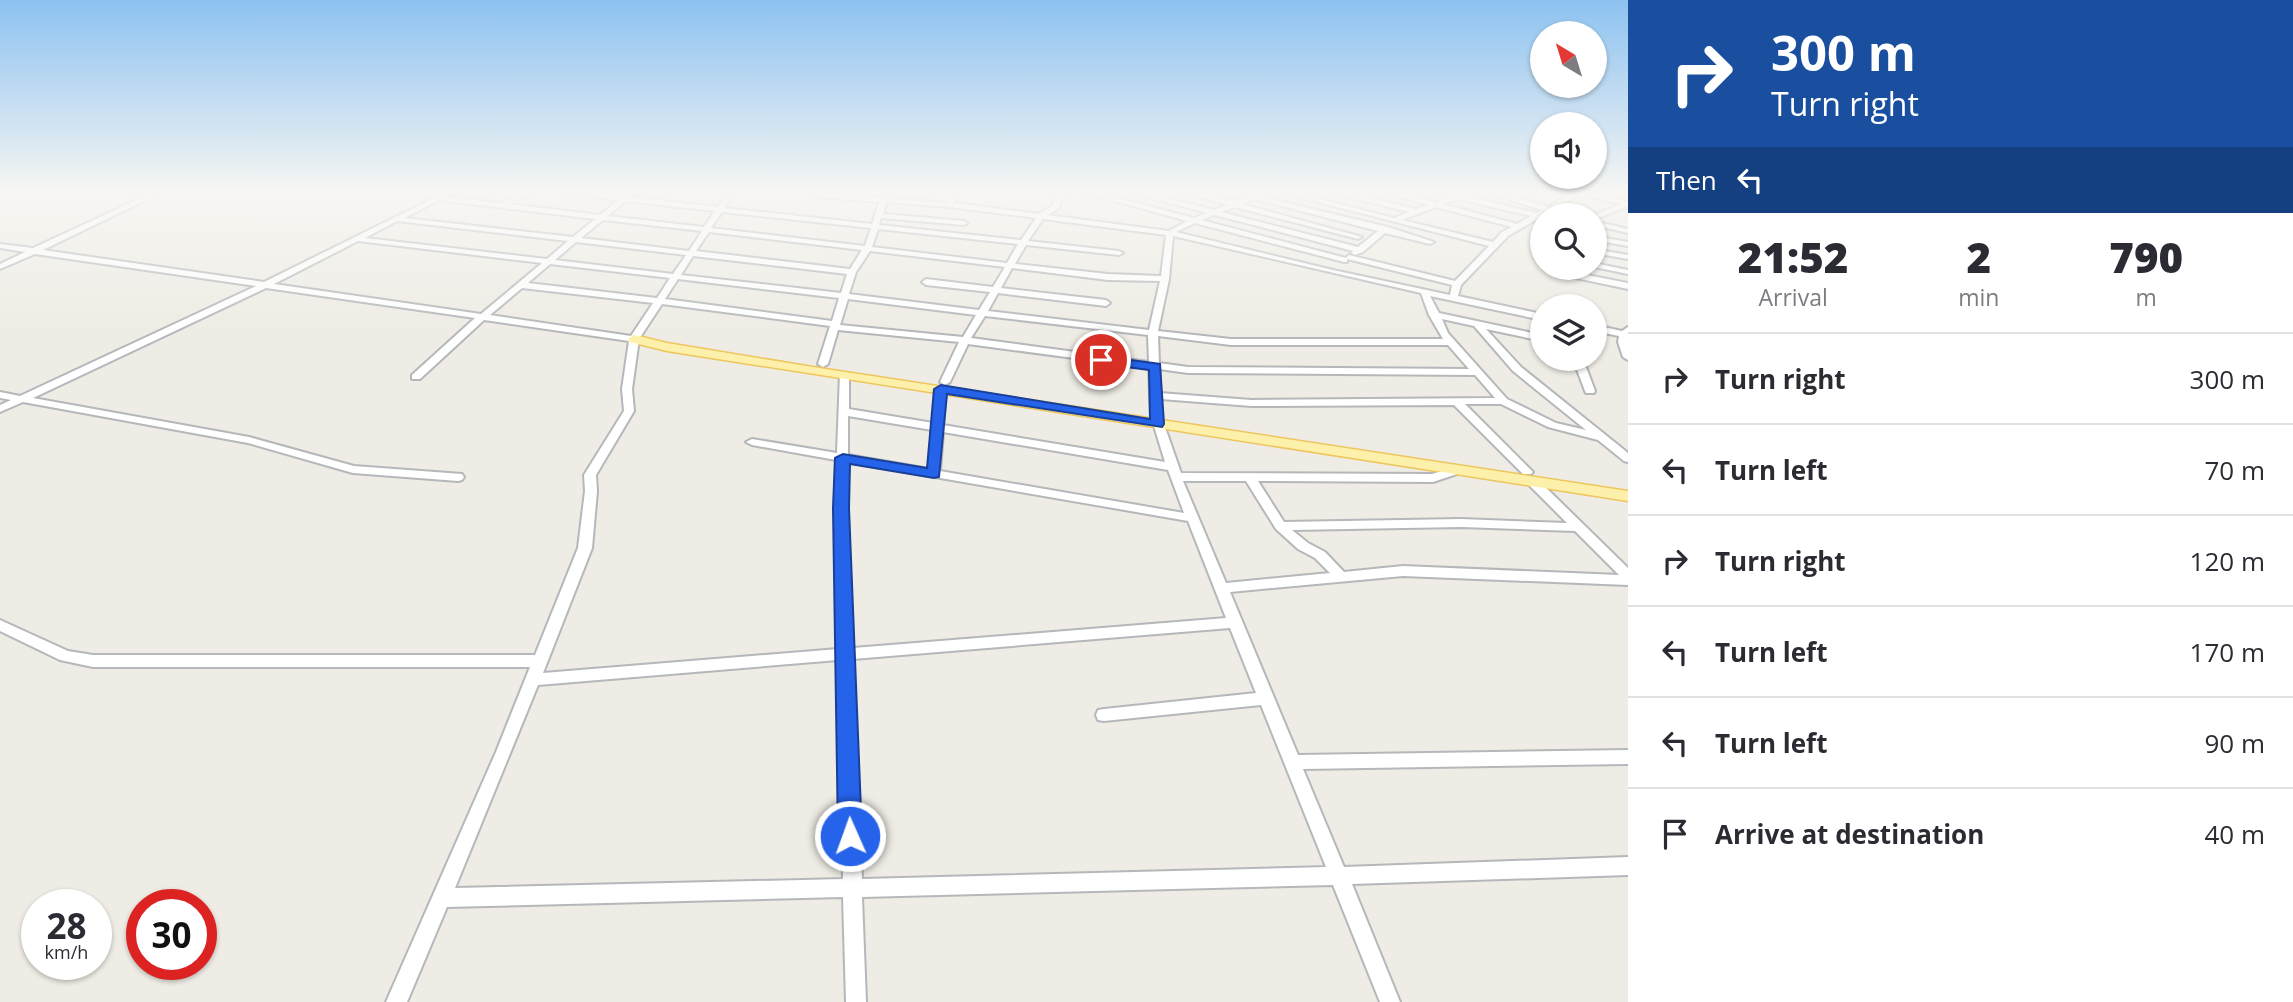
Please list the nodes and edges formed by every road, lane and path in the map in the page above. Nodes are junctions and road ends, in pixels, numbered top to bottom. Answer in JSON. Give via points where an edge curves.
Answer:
{"nodes":[{"id":1,"x":62,"y":238,"type":"edge"},
{"id":2,"x":564,"y":238,"type":"edge"},
{"id":3,"x":702,"y":238,"type":"edge"},
{"id":4,"x":776,"y":238,"type":"edge"},
{"id":5,"x":871,"y":238,"type":"edge"},
{"id":6,"x":977,"y":238,"type":"edge"},
{"id":7,"x":1026,"y":238,"type":"edge"},
{"id":8,"x":1169,"y":238,"type":"edge"},
{"id":9,"x":1190,"y":238,"type":"edge"},
{"id":10,"x":1259,"y":238,"type":"edge"},
{"id":11,"x":1311,"y":238,"type":"edge"},
{"id":12,"x":1375,"y":238,"type":"edge"},
{"id":13,"x":1415,"y":238,"type":"edge"},
{"id":14,"x":1467,"y":238,"type":"edge"},
{"id":15,"x":1503,"y":238,"type":"edge"},
{"id":16,"x":358,"y":239,"type":"joint"},
{"id":17,"x":575,"y":239,"type":"junction"},
{"id":18,"x":1607,"y":240,"type":"edge"},
{"id":19,"x":1430,"y":242,"type":"dead end"},
{"id":20,"x":1023,"y":243,"type":"junction"},
{"id":21,"x":1628,"y":244,"type":"edge"},
{"id":22,"x":1495,"y":245,"type":"junction"},
{"id":23,"x":0,"y":246,"type":"edge"},
{"id":24,"x":868,"y":248,"type":"junction"},
{"id":25,"x":1360,"y":250,"type":"junction"},
{"id":26,"x":34,"y":251,"type":"junction"},
{"id":27,"x":1119,"y":253,"type":"dead end"},
{"id":28,"x":1607,"y":253,"type":"edge"},
{"id":29,"x":690,"y":255,"type":"junction"},
{"id":30,"x":1628,"y":257,"type":"edge"},
{"id":31,"x":1347,"y":258,"type":"junction"},
{"id":32,"x":547,"y":262,"type":"junction"},
{"id":33,"x":1011,"y":265,"type":"junction"},
{"id":34,"x":0,"y":267,"type":"edge"},
{"id":35,"x":1607,"y":268,"type":"edge"},
{"id":36,"x":852,"y":272,"type":"junction"},
{"id":37,"x":1333,"y":272,"type":"junction"},
{"id":38,"x":1628,"y":272,"type":"edge"},
{"id":39,"x":675,"y":277,"type":"junction"},
{"id":40,"x":1165,"y":279,"type":"junction"},
{"id":41,"x":1599,"y":280,"type":"edge"},
{"id":42,"x":926,"y":282,"type":"dead end"},
{"id":43,"x":1457,"y":284,"type":"junction"},
{"id":44,"x":265,"y":285,"type":"junction"},
{"id":45,"x":521,"y":285,"type":"junction"},
{"id":46,"x":1628,"y":286,"type":"edge"},
{"id":47,"x":995,"y":291,"type":"junction"},
{"id":48,"x":1424,"y":291,"type":"junction"},
{"id":49,"x":843,"y":297,"type":"junction"},
{"id":50,"x":1453,"y":298,"type":"junction"},
{"id":51,"x":658,"y":302,"type":"junction"},
{"id":52,"x":1107,"y":303,"type":"dead end"},
{"id":53,"x":982,"y":313,"type":"junction"},
{"id":54,"x":1530,"y":314,"type":"edge"},
{"id":55,"x":1434,"y":315,"type":"junction"},
{"id":56,"x":481,"y":318,"type":"junction"},
{"id":57,"x":1477,"y":324,"type":"junction"},
{"id":58,"x":835,"y":325,"type":"junction"},
{"id":59,"x":1607,"y":330,"type":"edge"},
{"id":60,"x":1627,"y":333,"type":"edge"},
{"id":61,"x":1153,"y":334,"type":"junction"},
{"id":62,"x":1530,"y":335,"type":"edge"},
{"id":63,"x":634,"y":339,"type":"junction"},
{"id":64,"x":965,"y":342,"type":"junction"},
{"id":65,"x":1451,"y":342,"type":"junction"},
{"id":66,"x":1628,"y":357,"type":"edge"},
{"id":67,"x":823,"y":364,"type":"junction"},
{"id":68,"x":1155,"y":367,"type":"junction"},
{"id":69,"x":1583,"y":371,"type":"edge"},
{"id":70,"x":1478,"y":372,"type":"junction"},
{"id":71,"x":844,"y":375,"type":"junction"},
{"id":72,"x":416,"y":377,"type":"dead end"},
{"id":73,"x":943,"y":386,"type":"junction"},
{"id":74,"x":1591,"y":391,"type":"dead end"},
{"id":75,"x":0,"y":395,"type":"edge"},
{"id":76,"x":1157,"y":396,"type":"junction"},
{"id":77,"x":20,"y":399,"type":"junction"},
{"id":78,"x":1456,"y":401,"type":"junction"},
{"id":79,"x":1503,"y":401,"type":"junction"},
{"id":80,"x":0,"y":409,"type":"edge"},
{"id":81,"x":845,"y":412,"type":"junction"},
{"id":82,"x":1156,"y":420,"type":"junction"},
{"id":83,"x":938,"y":430,"type":"junction"},
{"id":84,"x":1602,"y":438,"type":"junction"},
{"id":85,"x":752,"y":442,"type":"dead end"},
{"id":86,"x":843,"y":458,"type":"junction"},
{"id":87,"x":1628,"y":459,"type":"edge"},
{"id":88,"x":1459,"y":470,"type":"junction"},
{"id":89,"x":1175,"y":472,"type":"junction"},
{"id":90,"x":934,"y":474,"type":"junction"},
{"id":91,"x":458,"y":477,"type":"dead end"},
{"id":92,"x":1530,"y":477,"type":"junction"},
{"id":93,"x":1250,"y":478,"type":"junction"},
{"id":94,"x":1628,"y":488,"type":"edge"},
{"id":95,"x":1628,"y":496,"type":"edge"},
{"id":96,"x":1193,"y":518,"type":"junction"},
{"id":97,"x":1280,"y":526,"type":"junction"},
{"id":98,"x":1580,"y":527,"type":"junction"},
{"id":99,"x":1341,"y":577,"type":"junction"},
{"id":100,"x":1628,"y":578,"type":"edge"},
{"id":101,"x":1222,"y":588,"type":"junction"},
{"id":102,"x":1236,"y":622,"type":"junction"},
{"id":103,"x":0,"y":625,"type":"edge"},
{"id":104,"x":845,"y":655,"type":"junction"},
{"id":105,"x":539,"y":660,"type":"junction"},
{"id":106,"x":532,"y":680,"type":"junction"},
{"id":107,"x":1266,"y":698,"type":"junction"},
{"id":108,"x":1104,"y":715,"type":"dead end"},
{"id":109,"x":1628,"y":757,"type":"edge"},
{"id":110,"x":1292,"y":762,"type":"junction"},
{"id":111,"x":1628,"y":866,"type":"edge"},
{"id":112,"x":1339,"y":876,"type":"junction"},
{"id":113,"x":851,"y":888,"type":"junction"},
{"id":114,"x":441,"y":898,"type":"junction"},
{"id":115,"x":396,"y":1002,"type":"edge"},
{"id":116,"x":856,"y":1002,"type":"edge"},
{"id":117,"x":1390,"y":1002,"type":"edge"}],
"edges":[{"from":1,"to":26,"type":"street"},
{"from":2,"to":17,"type":"street"},
{"from":3,"to":29,"type":"street"},
{"from":4,"to":24,"type":"street"},
{"from":5,"to":24,"type":"street"},
{"from":6,"to":20,"type":"street"},
{"from":7,"to":20,"type":"street"},
{"from":8,"to":40,"type":"street"},
{"from":9,"to":37,"type":"street"},
{"from":10,"to":31,"type":"street"},
{"from":11,"to":25,"type":"street"},
{"from":12,"to":25,"type":"street"},
{"from":13,"to":19,"type":"street"},
{"from":14,"to":22,"type":"street"},
{"from":15,"to":22,"type":"street"},
{"from":16,"to":32,"type":"street"},
{"from":16,"to":44,"type":"street"},
{"from":17,"to":29,"type":"street"},
{"from":17,"to":32,"type":"street"},
{"from":18,"to":21,"type":"street"},
{"from":20,"to":27,"type":"street"},
{"from":20,"to":33,"type":"street"},
{"from":22,"to":43,"type":"street"},
{"from":23,"to":26,"type":"street"},
{"from":24,"to":33,"type":"street"},
{"from":24,"to":36,"type":"street"},
{"from":25,"to":31,"type":"street"},
{"from":26,"to":34,"type":"street"},
{"from":26,"to":44,"type":"street"},
{"from":28,"to":30,"type":"street"},
{"from":29,"to":36,"type":"street"},
{"from":29,"to":39,"type":"street"},
{"from":31,"to":37,"type":"street"},
{"from":31,"to":43,"type":"street"},
{"from":32,"to":39,"type":"street"},
{"from":32,"to":45,"type":"street"},
{"from":33,"to":40,"type":"street"},
{"from":33,"to":47,"type":"street"},
{"from":35,"to":38,"type":"street"},
{"from":36,"to":49,"type":"street"},
{"from":37,"to":48,"type":"street"},
{"from":39,"to":49,"type":"street"},
{"from":39,"to":51,"type":"street"},
{"from":40,"to":61,"type":"street"},
{"from":41,"to":46,"type":"street"},
{"from":42,"to":47,"type":"street"},
{"from":43,"to":50,"type":"street"},
{"from":44,"to":56,"type":"street"},
{"from":44,"to":77,"type":"street"},
{"from":45,"to":51,"type":"street"},
{"from":45,"to":56,"type":"street"},
{"from":47,"to":52,"type":"street"},
{"from":47,"to":53,"type":"street"},
{"from":48,"to":50,"type":"street"},
{"from":48,"to":55,"type":"street"},
{"from":49,"to":53,"type":"street"},
{"from":49,"to":58,"type":"street"},
{"from":50,"to":54,"type":"street"},
{"from":51,"to":58,"type":"street","via":[[741,309]]},
{"from":51,"to":63,"type":"street"},
{"from":53,"to":61,"type":"street"},
{"from":53,"to":64,"type":"street"},
{"from":55,"to":57,"type":"street"},
{"from":55,"to":65,"type":"street"},
{"from":56,"to":63,"type":"street"},
{"from":56,"to":72,"type":"street"},
{"from":57,"to":62,"type":"street"},
{"from":57,"to":84,"type":"street","via":[[1517,369]]},
{"from":58,"to":64,"type":"street"},
{"from":58,"to":67,"type":"street"},
{"from":59,"to":60,"type":"street"},
{"from":60,"to":66,"type":"street","via":[[1623,342]]},
{"from":61,"to":65,"type":"street","via":[[1231,342]]},
{"from":61,"to":68,"type":"street"},
{"from":63,"to":67,"type":"main road"},
{"from":63,"to":71,"type":"main road"},
{"from":63,"to":105,"type":"street","via":[[627,389],[629,411],[590,475],[584,548]]},
{"from":64,"to":68,"type":"street"},
{"from":64,"to":73,"type":"street"},
{"from":65,"to":70,"type":"street"},
{"from":67,"to":73,"type":"main road"},
{"from":68,"to":70,"type":"street"},
{"from":68,"to":76,"type":"street"},
{"from":69,"to":74,"type":"street"},
{"from":70,"to":79,"type":"street"},
{"from":71,"to":73,"type":"main road"},
{"from":71,"to":81,"type":"street"},
{"from":73,"to":82,"type":"main road"},
{"from":73,"to":83,"type":"street"},
{"from":75,"to":77,"type":"street"},
{"from":76,"to":78,"type":"street","via":[[1251,403]]},
{"from":76,"to":82,"type":"street"},
{"from":77,"to":80,"type":"street"},
{"from":77,"to":91,"type":"street","via":[[249,440],[353,469]]},
{"from":78,"to":79,"type":"street"},
{"from":78,"to":92,"type":"street"},
{"from":79,"to":84,"type":"street","via":[[1552,425]]},
{"from":81,"to":83,"type":"street"},
{"from":81,"to":86,"type":"street"},
{"from":82,"to":88,"type":"main road"},
{"from":82,"to":89,"type":"street"},
{"from":82,"to":92,"type":"main road"},
{"from":83,"to":89,"type":"street"},
{"from":83,"to":90,"type":"street"},
{"from":84,"to":87,"type":"street"},
{"from":85,"to":86,"type":"street"},
{"from":86,"to":90,"type":"street"},
{"from":86,"to":104,"type":"street"},
{"from":88,"to":92,"type":"main road"},
{"from":88,"to":93,"type":"street","via":[[1433,478]]},
{"from":89,"to":93,"type":"street"},
{"from":89,"to":96,"type":"street"},
{"from":90,"to":96,"type":"street"},
{"from":92,"to":94,"type":"main road"},
{"from":92,"to":95,"type":"main road"},
{"from":92,"to":98,"type":"street"},
{"from":93,"to":97,"type":"street"},
{"from":96,"to":101,"type":"street"},
{"from":97,"to":98,"type":"street","via":[[1461,523]]},
{"from":97,"to":99,"type":"street"},
{"from":98,"to":100,"type":"street"},
{"from":99,"to":100,"type":"street","via":[[1403,571]]},
{"from":99,"to":101,"type":"street"},
{"from":101,"to":102,"type":"street"},
{"from":102,"to":104,"type":"street"},
{"from":102,"to":107,"type":"street"},
{"from":103,"to":105,"type":"street","via":[[65,656],[93,661]]},
{"from":104,"to":106,"type":"street"},
{"from":104,"to":113,"type":"street"},
{"from":105,"to":106,"type":"street"},
{"from":106,"to":114,"type":"street"},
{"from":107,"to":108,"type":"street"},
{"from":107,"to":110,"type":"street"},
{"from":109,"to":110,"type":"street"},
{"from":110,"to":112,"type":"street"},
{"from":111,"to":112,"type":"street"},
{"from":112,"to":113,"type":"street"},
{"from":112,"to":117,"type":"street"},
{"from":113,"to":114,"type":"street"},
{"from":113,"to":116,"type":"street"},
{"from":114,"to":115,"type":"street"}]}
